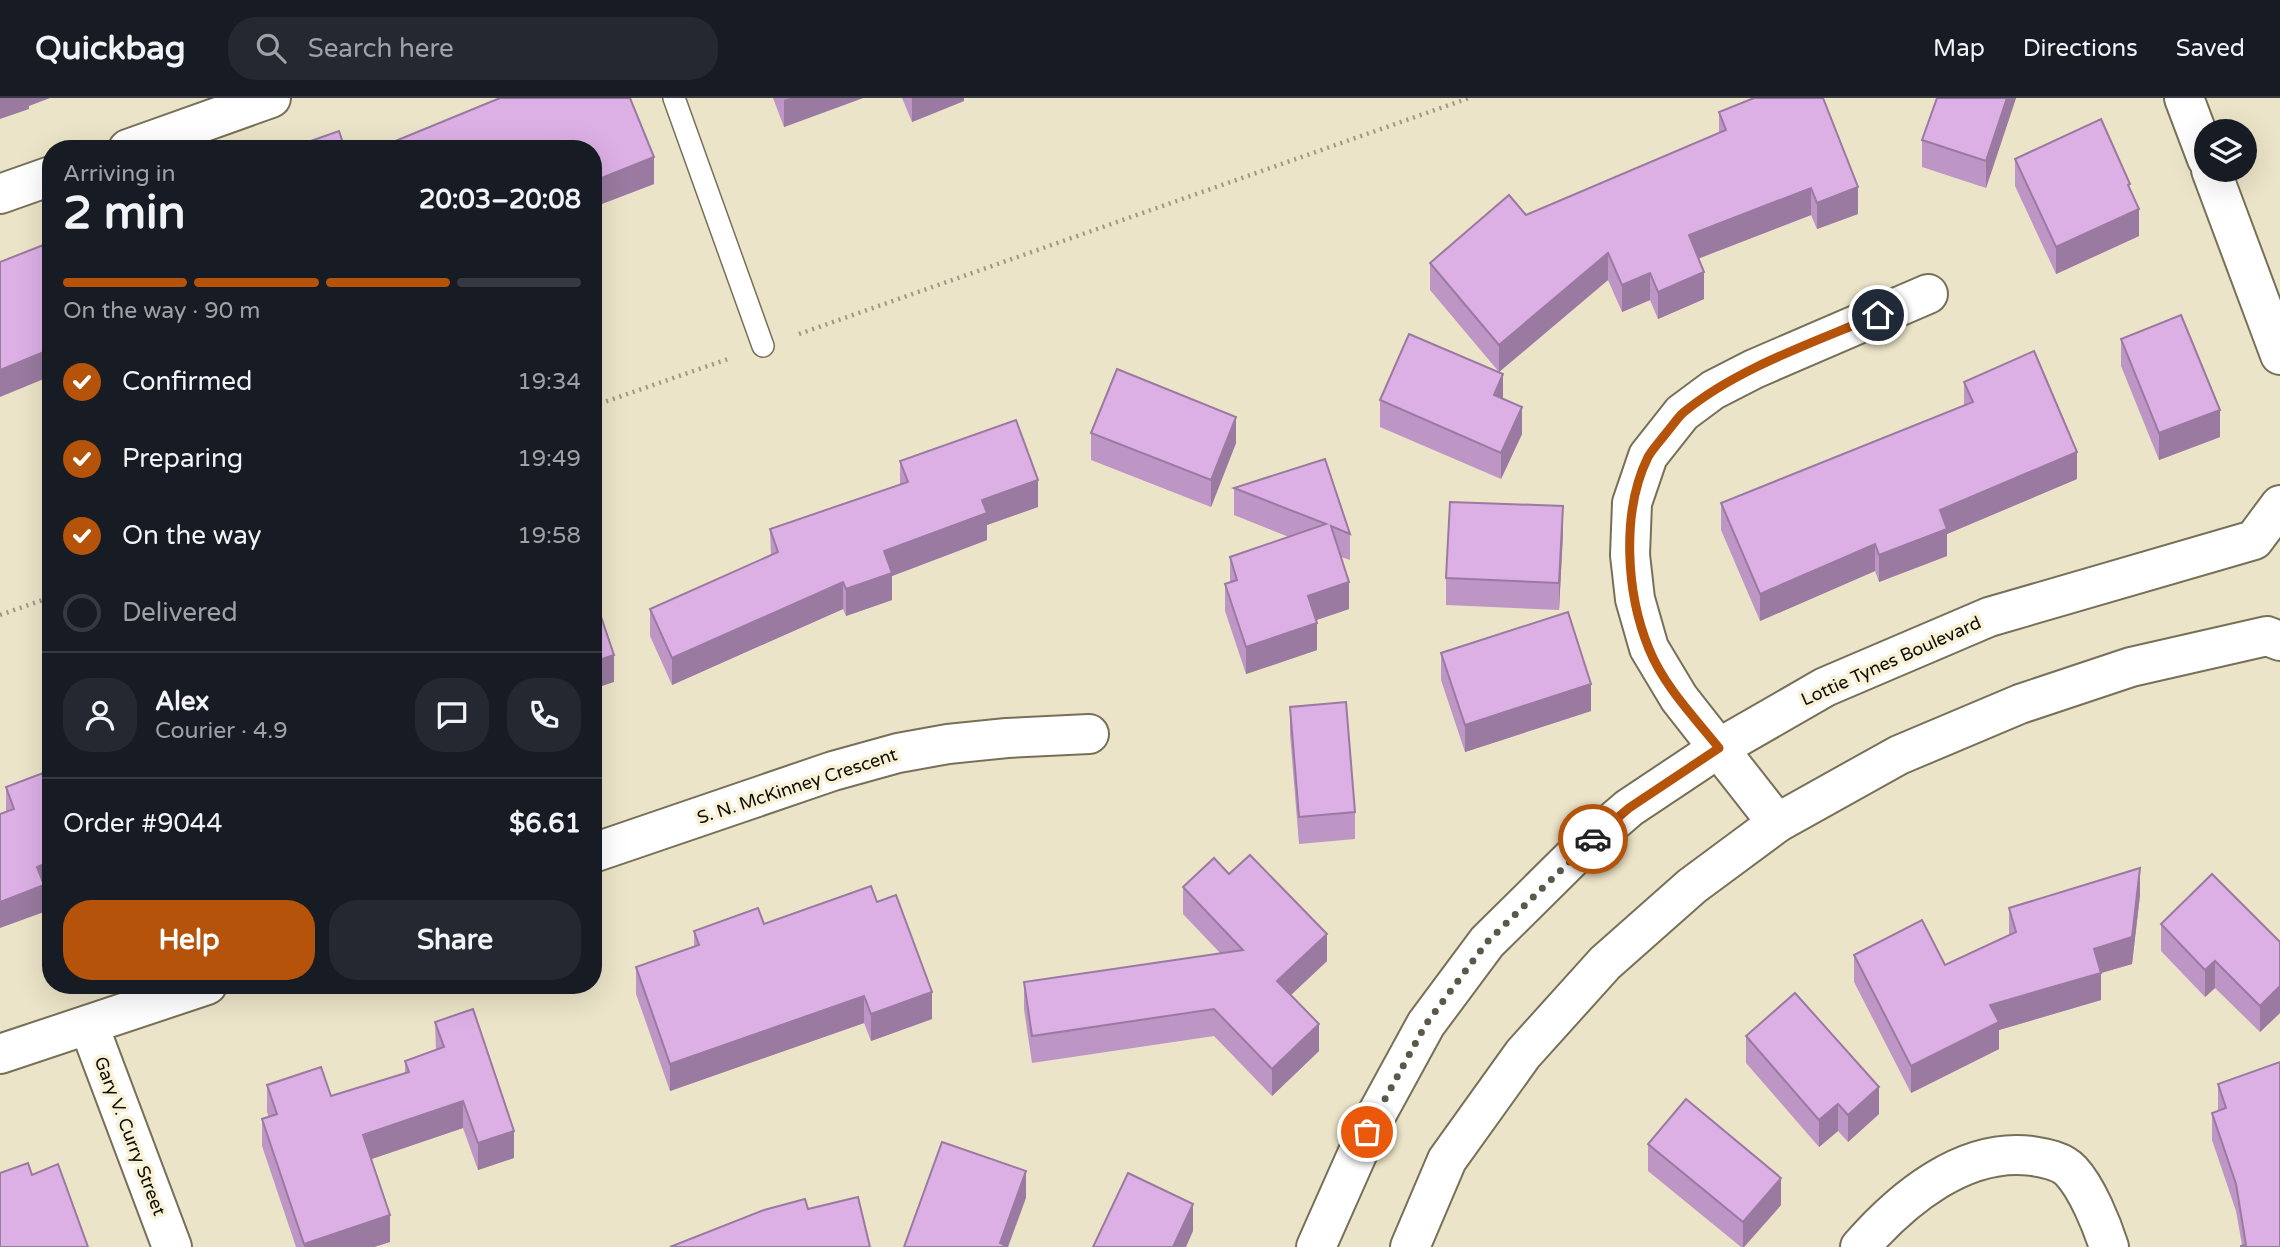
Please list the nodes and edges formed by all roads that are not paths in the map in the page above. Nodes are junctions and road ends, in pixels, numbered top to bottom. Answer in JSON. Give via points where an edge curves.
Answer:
{"nodes":[{"id":1,"x":271,"y":98,"type":"edge"},
{"id":2,"x":674,"y":98,"type":"edge"},
{"id":3,"x":2184,"y":98,"type":"edge"},
{"id":4,"x":2194,"y":125,"type":"edge"},
{"id":5,"x":153,"y":140,"type":"edge"},
{"id":6,"x":42,"y":179,"type":"edge"},
{"id":7,"x":2215,"y":182,"type":"edge"},
{"id":8,"x":0,"y":194,"type":"edge"},
{"id":9,"x":1928,"y":294,"type":"dead end"},
{"id":10,"x":763,"y":346,"type":"road end"},
{"id":11,"x":2280,"y":355,"type":"edge"},
{"id":12,"x":2280,"y":505,"type":"edge"},
{"id":13,"x":2280,"y":641,"type":"edge"},
{"id":14,"x":1089,"y":734,"type":"dead end"},
{"id":15,"x":1719,"y":748,"type":"junction"},
{"id":16,"x":1777,"y":823,"type":"junction"},
{"id":17,"x":602,"y":850,"type":"edge"},
{"id":18,"x":181,"y":994,"type":"edge"},
{"id":19,"x":89,"y":1026,"type":"junction"},
{"id":20,"x":0,"y":1055,"type":"edge"},
{"id":21,"x":172,"y":1247,"type":"edge"},
{"id":22,"x":1317,"y":1247,"type":"edge"},
{"id":23,"x":1410,"y":1247,"type":"edge"},
{"id":24,"x":1860,"y":1247,"type":"edge"},
{"id":25,"x":2109,"y":1247,"type":"edge"}],
"edges":[{"from":1,"to":5,"type":"main road"},
{"from":2,"to":10,"type":"lane"},
{"from":3,"to":4,"type":"main road"},
{"from":6,"to":8,"type":"main road"},
{"from":7,"to":11,"type":"main road"},
{"from":9,"to":15,"type":"main road","via":[[1713,390],[1682,414],[1648,456],[1632,503],[1630,555],[1635,599],[1649,648],[1664,676]]},
{"from":12,"to":15,"type":"main road","name":"Lottie Tynes Boulevard","via":[[2254,540],[1989,617],[1825,687]]},
{"from":13,"to":16,"type":"main road","via":[[2267,636],[2131,667],[2020,704],[1899,755]]},
{"from":14,"to":17,"type":"main road","name":"S. N. McKinney Crescent","via":[[995,739],[898,753]]},
{"from":15,"to":16,"type":"main road"},
{"from":15,"to":22,"type":"main road","name":"Lottie Tynes Boulevard","via":[[1629,808],[1487,942],[1426,1024],[1367,1132]]},
{"from":16,"to":23,"type":"main road","via":[[1692,886],[1605,963],[1523,1054],[1447,1160]]},
{"from":18,"to":19,"type":"main road"},
{"from":19,"to":20,"type":"main road"},
{"from":19,"to":21,"type":"main road","name":"Gary V. Curry Street"},
{"from":24,"to":25,"type":"main road","via":[[1902,1205],[1938,1179],[1972,1161],[2013,1153],[2050,1159],[2070,1169]]}]}
